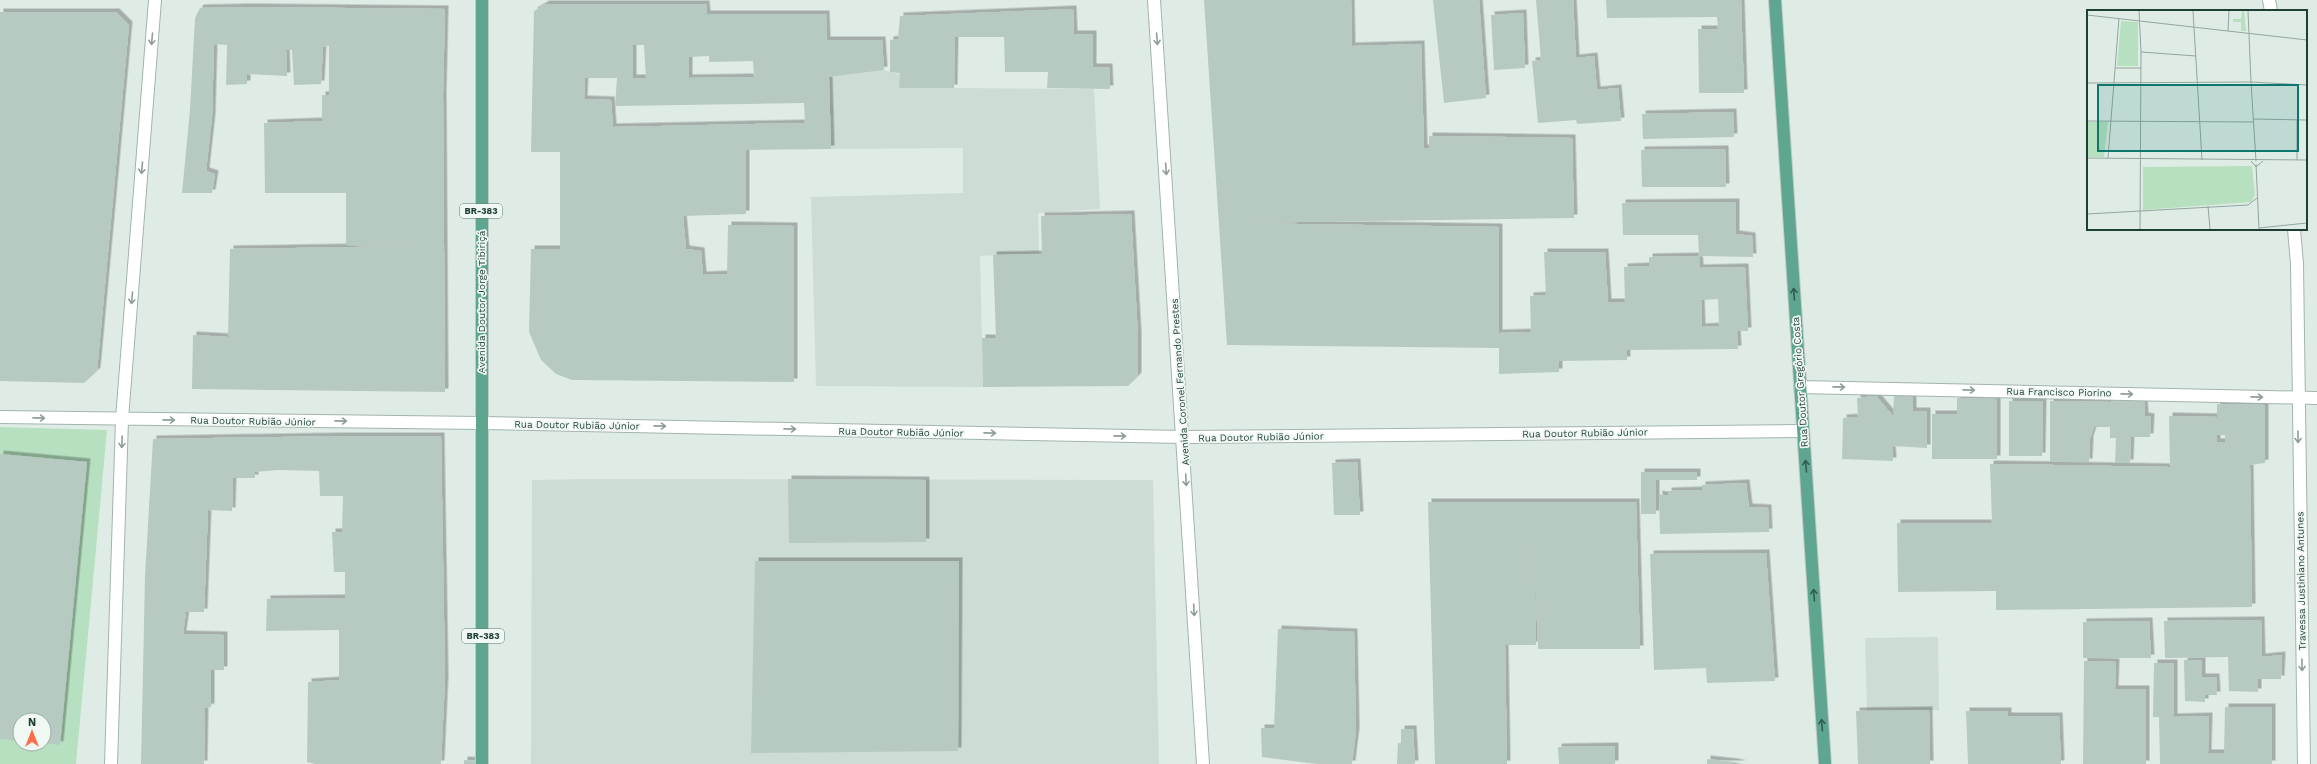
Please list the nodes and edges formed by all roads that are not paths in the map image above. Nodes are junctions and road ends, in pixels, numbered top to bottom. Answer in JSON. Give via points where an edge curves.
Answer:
{"nodes":[{"id":1,"x":156,"y":0,"type":"edge"},
{"id":2,"x":482,"y":0,"type":"edge"},
{"id":3,"x":1154,"y":0,"type":"edge"},
{"id":4,"x":1775,"y":0,"type":"edge"},
{"id":5,"x":2269,"y":0,"type":"edge"},
{"id":6,"x":2271,"y":10,"type":"edge"},
{"id":7,"x":2294,"y":230,"type":"edge"},
{"id":8,"x":1800,"y":387,"type":"junction"},
{"id":9,"x":2298,"y":398,"type":"junction"},
{"id":10,"x":2317,"y":398,"type":"edge"},
{"id":11,"x":0,"y":417,"type":"edge"},
{"id":12,"x":122,"y":419,"type":"junction"},
{"id":13,"x":481,"y":423,"type":"junction"},
{"id":14,"x":1802,"y":431,"type":"junction"},
{"id":15,"x":1184,"y":437,"type":"junction"},
{"id":16,"x":111,"y":764,"type":"edge"},
{"id":17,"x":482,"y":764,"type":"edge"},
{"id":18,"x":1203,"y":764,"type":"edge"},
{"id":19,"x":1825,"y":764,"type":"edge"},
{"id":20,"x":2304,"y":764,"type":"edge"}],
"edges":[{"from":1,"to":12,"type":"street","one_way":true},
{"from":2,"to":13,"type":"main road","name":"Avenida Doutor Jorge Tibiriçá","number":"BR-383"},
{"from":3,"to":15,"type":"street","name":"Avenida Coronel Fernando Prestes","one_way":true},
{"from":8,"to":4,"type":"main road","name":"Rua Doutor Gregório Costa","one_way":true},
{"from":5,"to":6,"type":"street"},
{"from":7,"to":9,"type":"street","name":"Travessa Justiniano Antunes","via":[[2297,264]]},
{"from":8,"to":9,"type":"street","name":"Rua Francisco Piorino","one_way":true},
{"from":8,"to":14,"type":"main road","name":"Rua Doutor Gregório Costa"},
{"from":9,"to":10,"type":"street","name":"Rua Francisco Piorino"},
{"from":9,"to":20,"type":"street","name":"Travessa Justiniano Antunes","one_way":true},
{"from":11,"to":12,"type":"street","name":"Rua Doutor Rubião Júnior","one_way":true},
{"from":12,"to":13,"type":"street","name":"Rua Doutor Rubião Júnior","one_way":true},
{"from":12,"to":16,"type":"street","one_way":true},
{"from":13,"to":15,"type":"street","name":"Rua Doutor Rubião Júnior","one_way":true},
{"from":13,"to":17,"type":"main road","name":"Avenida Doutor Jorge Tibiriçá","number":"BR-383"},
{"from":14,"to":15,"type":"street","name":"Rua Doutor Rubião Júnior"},
{"from":19,"to":14,"type":"main road","name":"Rua Doutor Gregório Costa","one_way":true},
{"from":15,"to":18,"type":"street","name":"Avenida Coronel Fernando Prestes","one_way":true}]}
